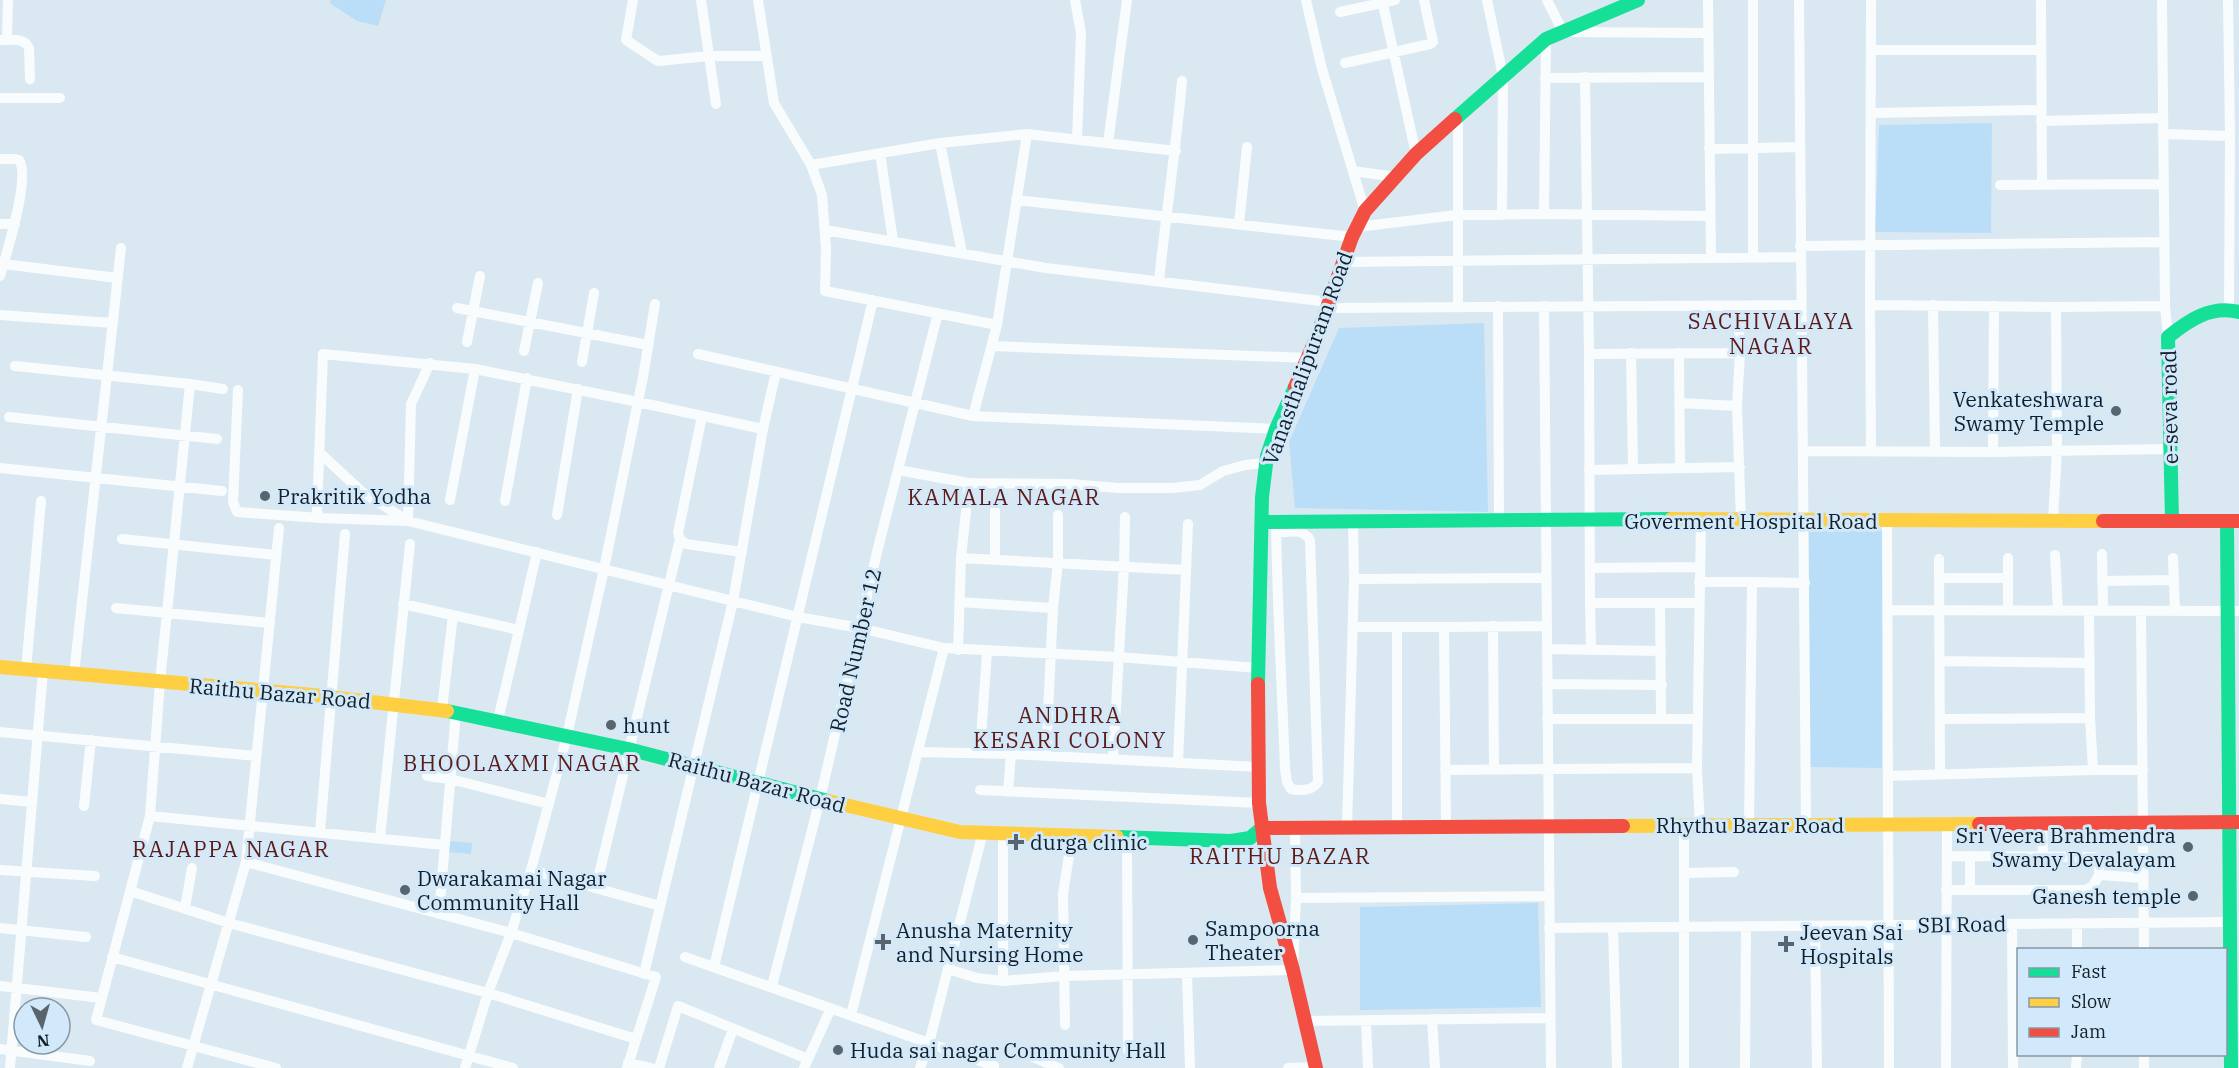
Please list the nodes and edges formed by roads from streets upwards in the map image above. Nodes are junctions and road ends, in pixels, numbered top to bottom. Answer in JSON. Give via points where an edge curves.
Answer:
{"nodes":[{"id":1,"x":8,"y":0,"type":"edge"},
{"id":2,"x":633,"y":0,"type":"edge"},
{"id":3,"x":701,"y":0,"type":"edge"},
{"id":4,"x":758,"y":0,"type":"edge"},
{"id":5,"x":1075,"y":0,"type":"edge"},
{"id":6,"x":1126,"y":0,"type":"edge"},
{"id":7,"x":1306,"y":0,"type":"edge"},
{"id":8,"x":1395,"y":0,"type":"edge"},
{"id":9,"x":1424,"y":0,"type":"edge"},
{"id":10,"x":1487,"y":0,"type":"edge"},
{"id":11,"x":1547,"y":0,"type":"edge"},
{"id":12,"x":1637,"y":0,"type":"edge"},
{"id":13,"x":1708,"y":0,"type":"edge"},
{"id":14,"x":1753,"y":0,"type":"edge"},
{"id":15,"x":1799,"y":0,"type":"edge"},
{"id":16,"x":1871,"y":0,"type":"edge"},
{"id":17,"x":2041,"y":0,"type":"edge"},
{"id":18,"x":2162,"y":0,"type":"edge"},
{"id":19,"x":2228,"y":0,"type":"edge"},
{"id":20,"x":1383,"y":1,"type":"edge"},
{"id":21,"x":1340,"y":12,"type":"dead end"},
{"id":22,"x":1563,"y":32,"type":"junction"},
{"id":23,"x":1708,"y":33,"type":"junction"},
{"id":24,"x":1546,"y":39,"type":"junction"},
{"id":25,"x":4,"y":40,"type":"edge"},
{"id":26,"x":1871,"y":50,"type":"junction"},
{"id":27,"x":2040,"y":50,"type":"junction"},
{"id":28,"x":1393,"y":52,"type":"junction"},
{"id":29,"x":709,"y":56,"type":"junction"},
{"id":30,"x":767,"y":56,"type":"junction"},
{"id":31,"x":1346,"y":63,"type":"dead end"},
{"id":32,"x":1503,"y":76,"type":"junction"},
{"id":33,"x":1585,"y":77,"type":"junction"},
{"id":34,"x":1708,"y":77,"type":"junction"},
{"id":35,"x":1545,"y":78,"type":"junction"},
{"id":36,"x":2234,"y":78,"type":"edge"},
{"id":37,"x":30,"y":79,"type":"dead end"},
{"id":38,"x":1182,"y":81,"type":"dead end"},
{"id":39,"x":0,"y":98,"type":"edge"},
{"id":40,"x":60,"y":98,"type":"dead end"},
{"id":41,"x":716,"y":104,"type":"dead end"},
{"id":42,"x":1871,"y":113,"type":"junction"},
{"id":43,"x":2041,"y":115,"type":"junction"},
{"id":44,"x":1458,"y":117,"type":"junction"},
{"id":45,"x":2163,"y":118,"type":"junction"},
{"id":46,"x":1027,"y":134,"type":"junction"},
{"id":47,"x":2163,"y":134,"type":"junction"},
{"id":48,"x":2230,"y":136,"type":"junction"},
{"id":49,"x":1077,"y":139,"type":"junction"},
{"id":50,"x":940,"y":143,"type":"junction"},
{"id":51,"x":1108,"y":143,"type":"junction"},
{"id":52,"x":1246,"y":147,"type":"dead end"},
{"id":53,"x":1799,"y":147,"type":"junction"},
{"id":54,"x":1752,"y":148,"type":"junction"},
{"id":55,"x":1709,"y":149,"type":"junction"},
{"id":56,"x":1176,"y":151,"type":"junction"},
{"id":57,"x":880,"y":153,"type":"junction"},
{"id":58,"x":1416,"y":154,"type":"junction"},
{"id":59,"x":0,"y":159,"type":"edge"},
{"id":60,"x":812,"y":165,"type":"junction"},
{"id":61,"x":1353,"y":171,"type":"junction"},
{"id":62,"x":1396,"y":177,"type":"junction"},
{"id":63,"x":2164,"y":184,"type":"junction"},
{"id":64,"x":2000,"y":185,"type":"dead end"},
{"id":65,"x":2042,"y":185,"type":"junction"},
{"id":66,"x":1016,"y":200,"type":"junction"},
{"id":67,"x":1365,"y":211,"type":"junction"},
{"id":68,"x":1544,"y":214,"type":"junction"},
{"id":69,"x":1166,"y":215,"type":"junction"},
{"id":70,"x":1457,"y":215,"type":"junction"},
{"id":71,"x":1502,"y":215,"type":"junction"},
{"id":72,"x":1587,"y":215,"type":"junction"},
{"id":73,"x":1710,"y":216,"type":"junction"},
{"id":74,"x":15,"y":224,"type":"junction"},
{"id":75,"x":1239,"y":224,"type":"junction"},
{"id":76,"x":0,"y":225,"type":"edge"},
{"id":77,"x":825,"y":230,"type":"junction"},
{"id":78,"x":1355,"y":232,"type":"junction"},
{"id":79,"x":893,"y":241,"type":"junction"},
{"id":80,"x":2164,"y":242,"type":"junction"},
{"id":81,"x":1870,"y":245,"type":"junction"},
{"id":82,"x":121,"y":248,"type":"dead end"},
{"id":83,"x":1800,"y":252,"type":"junction"},
{"id":84,"x":962,"y":253,"type":"junction"},
{"id":85,"x":1711,"y":258,"type":"junction"},
{"id":86,"x":1753,"y":258,"type":"junction"},
{"id":87,"x":1587,"y":260,"type":"junction"},
{"id":88,"x":1007,"y":261,"type":"junction"},
{"id":89,"x":1457,"y":261,"type":"junction"},
{"id":90,"x":1343,"y":262,"type":"junction"},
{"id":91,"x":3,"y":264,"type":"junction"},
{"id":92,"x":0,"y":276,"type":"edge"},
{"id":93,"x":480,"y":276,"type":"dead end"},
{"id":94,"x":118,"y":278,"type":"junction"},
{"id":95,"x":1159,"y":281,"type":"junction"},
{"id":96,"x":538,"y":283,"type":"dead end"},
{"id":97,"x":594,"y":293,"type":"dead end"},
{"id":98,"x":873,"y":300,"type":"junction"},
{"id":99,"x":655,"y":304,"type":"dead end"},
{"id":100,"x":1328,"y":305,"type":"junction"},
{"id":101,"x":1801,"y":305,"type":"junction"},
{"id":102,"x":1870,"y":305,"type":"junction"},
{"id":103,"x":1458,"y":306,"type":"junction"},
{"id":104,"x":1498,"y":306,"type":"junction"},
{"id":105,"x":1544,"y":306,"type":"junction"},
{"id":106,"x":1588,"y":306,"type":"junction"},
{"id":107,"x":1738,"y":306,"type":"junction"},
{"id":108,"x":1933,"y":306,"type":"junction"},
{"id":109,"x":1994,"y":306,"type":"junction"},
{"id":110,"x":2165,"y":306,"type":"junction"},
{"id":111,"x":2056,"y":307,"type":"junction"},
{"id":112,"x":457,"y":308,"type":"dead end"},
{"id":113,"x":473,"y":310,"type":"junction"},
{"id":114,"x":2234,"y":310,"type":"edge"},
{"id":115,"x":938,"y":313,"type":"junction"},
{"id":116,"x":0,"y":315,"type":"edge"},
{"id":117,"x":529,"y":322,"type":"junction"},
{"id":118,"x":113,"y":323,"type":"junction"},
{"id":119,"x":997,"y":325,"type":"junction"},
{"id":120,"x":587,"y":334,"type":"junction"},
{"id":121,"x":2168,"y":337,"type":"junction"},
{"id":122,"x":467,"y":342,"type":"dead end"},
{"id":123,"x":648,"y":345,"type":"junction"},
{"id":124,"x":992,"y":346,"type":"junction"},
{"id":125,"x":524,"y":351,"type":"dead end"},
{"id":126,"x":1631,"y":353,"type":"junction"},
{"id":127,"x":1679,"y":353,"type":"junction"},
{"id":128,"x":1740,"y":353,"type":"junction"},
{"id":129,"x":698,"y":354,"type":"dead end"},
{"id":130,"x":1589,"y":354,"type":"junction"},
{"id":131,"x":1307,"y":358,"type":"junction"},
{"id":132,"x":582,"y":362,"type":"dead end"},
{"id":133,"x":430,"y":363,"type":"junction"},
{"id":134,"x":15,"y":366,"type":"dead end"},
{"id":135,"x":475,"y":369,"type":"junction"},
{"id":136,"x":776,"y":372,"type":"junction"},
{"id":137,"x":107,"y":375,"type":"junction"},
{"id":138,"x":527,"y":378,"type":"junction"},
{"id":139,"x":190,"y":384,"type":"junction"},
{"id":140,"x":852,"y":387,"type":"junction"},
{"id":141,"x":223,"y":389,"type":"dead end"},
{"id":142,"x":578,"y":389,"type":"junction"},
{"id":143,"x":238,"y":390,"type":"dead end"},
{"id":144,"x":638,"y":402,"type":"junction"},
{"id":145,"x":916,"y":402,"type":"junction"},
{"id":146,"x":1679,"y":403,"type":"junction"},
{"id":147,"x":1737,"y":406,"type":"junction"},
{"id":148,"x":702,"y":416,"type":"junction"},
{"id":149,"x":973,"y":416,"type":"junction"},
{"id":150,"x":9,"y":417,"type":"dead end"},
{"id":151,"x":101,"y":426,"type":"junction"},
{"id":152,"x":763,"y":429,"type":"junction"},
{"id":153,"x":1276,"y":429,"type":"junction"},
{"id":154,"x":185,"y":434,"type":"junction"},
{"id":155,"x":217,"y":439,"type":"dead end"},
{"id":156,"x":2170,"y":449,"type":"junction"},
{"id":157,"x":1804,"y":451,"type":"junction"},
{"id":158,"x":1871,"y":451,"type":"junction"},
{"id":159,"x":1935,"y":451,"type":"junction"},
{"id":160,"x":2056,"y":451,"type":"junction"},
{"id":161,"x":319,"y":452,"type":"junction"},
{"id":162,"x":1993,"y":452,"type":"junction"},
{"id":163,"x":1265,"y":463,"type":"junction"},
{"id":164,"x":1740,"y":467,"type":"junction"},
{"id":165,"x":0,"y":468,"type":"edge"},
{"id":166,"x":1680,"y":468,"type":"junction"},
{"id":167,"x":1633,"y":469,"type":"junction"},
{"id":168,"x":898,"y":470,"type":"junction"},
{"id":169,"x":1589,"y":470,"type":"junction"},
{"id":170,"x":95,"y":478,"type":"junction"},
{"id":171,"x":969,"y":483,"type":"junction"},
{"id":172,"x":180,"y":487,"type":"junction"},
{"id":173,"x":222,"y":491,"type":"dead end"},
{"id":174,"x":450,"y":500,"type":"dead end"},
{"id":175,"x":41,"y":501,"type":"dead end"},
{"id":176,"x":505,"y":501,"type":"dead end"},
{"id":177,"x":995,"y":512,"type":"dead end"},
{"id":178,"x":557,"y":515,"type":"dead end"},
{"id":179,"x":1058,"y":515,"type":"dead end"},
{"id":180,"x":1125,"y":517,"type":"dead end"},
{"id":181,"x":320,"y":518,"type":"junction"},
{"id":182,"x":1701,"y":519,"type":"junction"},
{"id":183,"x":1589,"y":520,"type":"junction"},
{"id":184,"x":2053,"y":520,"type":"junction"},
{"id":185,"x":2172,"y":520,"type":"junction"},
{"id":186,"x":408,"y":521,"type":"junction"},
{"id":187,"x":1499,"y":521,"type":"junction"},
{"id":188,"x":1546,"y":521,"type":"junction"},
{"id":189,"x":1741,"y":521,"type":"junction"},
{"id":190,"x":1803,"y":521,"type":"junction"},
{"id":191,"x":1887,"y":521,"type":"junction"},
{"id":192,"x":2233,"y":521,"type":"edge"},
{"id":193,"x":1353,"y":522,"type":"junction"},
{"id":194,"x":1188,"y":524,"type":"dead end"},
{"id":195,"x":1271,"y":526,"type":"junction"},
{"id":196,"x":279,"y":528,"type":"dead end"},
{"id":197,"x":345,"y":534,"type":"dead end"},
{"id":198,"x":122,"y":539,"type":"dead end"},
{"id":199,"x":680,"y":539,"type":"junction"},
{"id":200,"x":410,"y":544,"type":"dead end"},
{"id":201,"x":174,"y":545,"type":"junction"},
{"id":202,"x":537,"y":552,"type":"junction"},
{"id":203,"x":742,"y":552,"type":"junction"},
{"id":204,"x":2102,"y":554,"type":"dead end"},
{"id":205,"x":276,"y":555,"type":"junction"},
{"id":206,"x":2055,"y":555,"type":"dead end"},
{"id":207,"x":961,"y":558,"type":"junction"},
{"id":208,"x":2008,"y":558,"type":"dead end"},
{"id":209,"x":2173,"y":558,"type":"dead end"},
{"id":210,"x":995,"y":559,"type":"junction"},
{"id":211,"x":1939,"y":559,"type":"dead end"},
{"id":212,"x":1058,"y":562,"type":"junction"},
{"id":213,"x":1124,"y":566,"type":"junction"},
{"id":214,"x":1700,"y":567,"type":"junction"},
{"id":215,"x":1590,"y":568,"type":"junction"},
{"id":216,"x":604,"y":569,"type":"junction"},
{"id":217,"x":1186,"y":570,"type":"junction"},
{"id":218,"x":1546,"y":578,"type":"junction"},
{"id":219,"x":1939,"y":578,"type":"junction"},
{"id":220,"x":2008,"y":578,"type":"junction"},
{"id":221,"x":1354,"y":579,"type":"junction"},
{"id":222,"x":2174,"y":580,"type":"junction"},
{"id":223,"x":2102,"y":581,"type":"junction"},
{"id":224,"x":1699,"y":582,"type":"junction"},
{"id":225,"x":1752,"y":582,"type":"junction"},
{"id":226,"x":1805,"y":583,"type":"junction"},
{"id":227,"x":670,"y":585,"type":"junction"},
{"id":228,"x":733,"y":602,"type":"junction"},
{"id":229,"x":959,"y":602,"type":"junction"},
{"id":230,"x":1590,"y":603,"type":"junction"},
{"id":231,"x":1660,"y":603,"type":"junction"},
{"id":232,"x":1698,"y":603,"type":"junction"},
{"id":233,"x":403,"y":604,"type":"junction"},
{"id":234,"x":116,"y":608,"type":"dead end"},
{"id":235,"x":1053,"y":608,"type":"junction"},
{"id":236,"x":1889,"y":610,"type":"junction"},
{"id":237,"x":2008,"y":610,"type":"junction"},
{"id":238,"x":1939,"y":611,"type":"junction"},
{"id":239,"x":2058,"y":611,"type":"junction"},
{"id":240,"x":2089,"y":611,"type":"junction"},
{"id":241,"x":2103,"y":611,"type":"junction"},
{"id":242,"x":2141,"y":611,"type":"junction"},
{"id":243,"x":2175,"y":611,"type":"junction"},
{"id":244,"x":2234,"y":611,"type":"edge"},
{"id":245,"x":167,"y":614,"type":"junction"},
{"id":246,"x":453,"y":615,"type":"junction"},
{"id":247,"x":798,"y":617,"type":"junction"},
{"id":248,"x":270,"y":623,"type":"junction"},
{"id":249,"x":1493,"y":626,"type":"junction"},
{"id":250,"x":1546,"y":626,"type":"junction"},
{"id":251,"x":1353,"y":627,"type":"junction"},
{"id":252,"x":1397,"y":627,"type":"junction"},
{"id":253,"x":1444,"y":627,"type":"junction"},
{"id":254,"x":860,"y":628,"type":"junction"},
{"id":255,"x":519,"y":630,"type":"junction"},
{"id":256,"x":944,"y":648,"type":"junction"},
{"id":257,"x":1546,"y":649,"type":"junction"},
{"id":258,"x":958,"y":650,"type":"junction"},
{"id":259,"x":1591,"y":650,"type":"junction"},
{"id":260,"x":1661,"y":651,"type":"junction"},
{"id":261,"x":987,"y":652,"type":"junction"},
{"id":262,"x":1051,"y":655,"type":"junction"},
{"id":263,"x":1119,"y":657,"type":"junction"},
{"id":264,"x":1940,"y":660,"type":"junction"},
{"id":265,"x":1181,"y":662,"type":"junction"},
{"id":266,"x":2089,"y":663,"type":"junction"},
{"id":267,"x":0,"y":667,"type":"edge"},
{"id":268,"x":1258,"y":668,"type":"junction"},
{"id":269,"x":26,"y":670,"type":"junction"},
{"id":270,"x":43,"y":671,"type":"junction"},
{"id":271,"x":74,"y":674,"type":"junction"},
{"id":272,"x":160,"y":682,"type":"junction"},
{"id":273,"x":1547,"y":684,"type":"junction"},
{"id":274,"x":1662,"y":685,"type":"junction"},
{"id":275,"x":263,"y":692,"type":"junction"},
{"id":276,"x":331,"y":697,"type":"junction"},
{"id":277,"x":393,"y":703,"type":"junction"},
{"id":278,"x":442,"y":709,"type":"junction"},
{"id":279,"x":456,"y":711,"type":"junction"},
{"id":280,"x":1661,"y":718,"type":"junction"},
{"id":281,"x":2090,"y":718,"type":"junction"},
{"id":282,"x":1698,"y":719,"type":"junction"},
{"id":283,"x":1941,"y":719,"type":"junction"},
{"id":284,"x":498,"y":720,"type":"junction"},
{"id":285,"x":1547,"y":720,"type":"junction"},
{"id":286,"x":0,"y":732,"type":"edge"},
{"id":287,"x":38,"y":735,"type":"junction"},
{"id":288,"x":567,"y":736,"type":"junction"},
{"id":289,"x":2234,"y":738,"type":"edge"},
{"id":290,"x":91,"y":740,"type":"junction"},
{"id":291,"x":156,"y":746,"type":"junction"},
{"id":292,"x":628,"y":749,"type":"junction"},
{"id":293,"x":919,"y":752,"type":"junction"},
{"id":294,"x":980,"y":752,"type":"junction"},
{"id":295,"x":1011,"y":754,"type":"junction"},
{"id":296,"x":256,"y":756,"type":"junction"},
{"id":297,"x":1046,"y":756,"type":"junction"},
{"id":298,"x":1113,"y":759,"type":"junction"},
{"id":299,"x":1178,"y":763,"type":"junction"},
{"id":300,"x":694,"y":765,"type":"junction"},
{"id":301,"x":1258,"y":767,"type":"junction"},
{"id":302,"x":1697,"y":768,"type":"junction"},
{"id":303,"x":1445,"y":770,"type":"junction"},
{"id":304,"x":1494,"y":770,"type":"junction"},
{"id":305,"x":1547,"y":770,"type":"junction"},
{"id":306,"x":2093,"y":770,"type":"junction"},
{"id":307,"x":2143,"y":770,"type":"junction"},
{"id":308,"x":1940,"y":774,"type":"junction"},
{"id":309,"x":427,"y":776,"type":"dead end"},
{"id":310,"x":1888,"y":776,"type":"junction"},
{"id":311,"x":450,"y":779,"type":"junction"},
{"id":312,"x":759,"y":782,"type":"junction"},
{"id":313,"x":980,"y":790,"type":"dead end"},
{"id":314,"x":1008,"y":792,"type":"junction"},
{"id":315,"x":0,"y":799,"type":"edge"},
{"id":316,"x":820,"y":800,"type":"junction"},
{"id":317,"x":32,"y":802,"type":"junction"},
{"id":318,"x":1259,"y":803,"type":"junction"},
{"id":319,"x":549,"y":804,"type":"junction"},
{"id":320,"x":84,"y":806,"type":"dead end"},
{"id":321,"x":150,"y":816,"type":"junction"},
{"id":322,"x":902,"y":818,"type":"junction"},
{"id":323,"x":2234,"y":822,"type":"edge"},
{"id":324,"x":2042,"y":823,"type":"junction"},
{"id":325,"x":2143,"y":823,"type":"junction"},
{"id":326,"x":1888,"y":824,"type":"junction"},
{"id":327,"x":1947,"y":824,"type":"junction"},
{"id":328,"x":249,"y":825,"type":"junction"},
{"id":329,"x":1749,"y":825,"type":"junction"},
{"id":330,"x":1806,"y":825,"type":"junction"},
{"id":331,"x":1548,"y":826,"type":"junction"},
{"id":332,"x":1684,"y":826,"type":"junction"},
{"id":333,"x":1700,"y":826,"type":"junction"},
{"id":334,"x":1446,"y":827,"type":"junction"},
{"id":335,"x":1262,"y":828,"type":"junction"},
{"id":336,"x":1295,"y":828,"type":"junction"},
{"id":337,"x":1347,"y":828,"type":"junction"},
{"id":338,"x":1397,"y":828,"type":"junction"},
{"id":339,"x":320,"y":832,"type":"junction"},
{"id":340,"x":982,"y":832,"type":"junction"},
{"id":341,"x":1003,"y":834,"type":"junction"},
{"id":342,"x":1072,"y":836,"type":"junction"},
{"id":343,"x":380,"y":838,"type":"junction"},
{"id":344,"x":1127,"y":838,"type":"junction"},
{"id":345,"x":444,"y":845,"type":"junction"},
{"id":346,"x":1947,"y":856,"type":"junction"},
{"id":347,"x":1970,"y":856,"type":"junction"},
{"id":348,"x":2043,"y":856,"type":"junction"},
{"id":349,"x":246,"y":862,"type":"junction"},
{"id":350,"x":192,"y":868,"type":"dead end"},
{"id":351,"x":0,"y":870,"type":"edge"},
{"id":352,"x":531,"y":870,"type":"junction"},
{"id":353,"x":26,"y":871,"type":"junction"},
{"id":354,"x":1734,"y":872,"type":"dead end"},
{"id":355,"x":1684,"y":873,"type":"junction"},
{"id":356,"x":2099,"y":875,"type":"junction"},
{"id":357,"x":95,"y":876,"type":"dead end"},
{"id":358,"x":2143,"y":878,"type":"junction"},
{"id":359,"x":596,"y":887,"type":"junction"},
{"id":360,"x":1946,"y":890,"type":"junction"},
{"id":361,"x":1970,"y":890,"type":"junction"},
{"id":362,"x":130,"y":891,"type":"junction"},
{"id":363,"x":1549,"y":896,"type":"junction"},
{"id":364,"x":1296,"y":898,"type":"junction"},
{"id":365,"x":660,"y":906,"type":"junction"},
{"id":366,"x":185,"y":908,"type":"junction"},
{"id":367,"x":440,"y":914,"type":"junction"},
{"id":368,"x":2232,"y":922,"type":"junction"},
{"id":369,"x":229,"y":923,"type":"junction"},
{"id":370,"x":2077,"y":923,"type":"junction"},
{"id":371,"x":2144,"y":923,"type":"junction"},
{"id":372,"x":2012,"y":924,"type":"junction"},
{"id":373,"x":1889,"y":925,"type":"junction"},
{"id":374,"x":1946,"y":925,"type":"junction"},
{"id":375,"x":1815,"y":926,"type":"junction"},
{"id":376,"x":1684,"y":927,"type":"junction"},
{"id":377,"x":1746,"y":927,"type":"junction"},
{"id":378,"x":0,"y":928,"type":"edge"},
{"id":379,"x":1549,"y":928,"type":"junction"},
{"id":380,"x":1613,"y":928,"type":"junction"},
{"id":381,"x":22,"y":929,"type":"junction"},
{"id":382,"x":511,"y":933,"type":"junction"},
{"id":383,"x":86,"y":937,"type":"dead end"},
{"id":384,"x":2077,"y":948,"type":"edge"},
{"id":385,"x":2144,"y":948,"type":"edge"},
{"id":386,"x":112,"y":957,"type":"junction"},
{"id":387,"x":685,"y":957,"type":"dead end"},
{"id":388,"x":714,"y":967,"type":"junction"},
{"id":389,"x":948,"y":969,"type":"junction"},
{"id":390,"x":1293,"y":970,"type":"junction"},
{"id":391,"x":644,"y":974,"type":"junction"},
{"id":392,"x":1129,"y":974,"type":"junction"},
{"id":393,"x":1187,"y":974,"type":"junction"},
{"id":394,"x":1064,"y":976,"type":"junction"},
{"id":395,"x":1003,"y":981,"type":"junction"},
{"id":396,"x":210,"y":983,"type":"junction"},
{"id":397,"x":0,"y":986,"type":"edge"},
{"id":398,"x":772,"y":986,"type":"junction"},
{"id":399,"x":18,"y":987,"type":"junction"},
{"id":400,"x":488,"y":993,"type":"junction"},
{"id":401,"x":102,"y":998,"type":"junction"},
{"id":402,"x":2236,"y":1006,"type":"edge"},
{"id":403,"x":831,"y":1008,"type":"junction"},
{"id":404,"x":850,"y":1015,"type":"junction"},
{"id":405,"x":1550,"y":1018,"type":"junction"},
{"id":406,"x":1432,"y":1019,"type":"junction"},
{"id":407,"x":1304,"y":1021,"type":"junction"},
{"id":408,"x":1366,"y":1021,"type":"junction"},
{"id":409,"x":1065,"y":1025,"type":"dead end"},
{"id":410,"x":733,"y":1029,"type":"junction"},
{"id":411,"x":636,"y":1039,"type":"junction"},
{"id":412,"x":929,"y":1043,"type":"junction"},
{"id":413,"x":193,"y":1044,"type":"junction"},
{"id":414,"x":6,"y":1050,"type":"edge"},
{"id":415,"x":1128,"y":1050,"type":"dead end"},
{"id":416,"x":1021,"y":1052,"type":"dead end"},
{"id":417,"x":468,"y":1056,"type":"junction"},
{"id":418,"x":90,"y":1061,"type":"dead end"},
{"id":419,"x":236,"y":1062,"type":"edge"},
{"id":420,"x":806,"y":1063,"type":"edge"},
{"id":421,"x":628,"y":1065,"type":"edge"},
{"id":422,"x":10,"y":1068,"type":"edge"},
{"id":423,"x":187,"y":1068,"type":"edge"},
{"id":424,"x":276,"y":1068,"type":"edge"},
{"id":425,"x":465,"y":1068,"type":"edge"},
{"id":426,"x":513,"y":1068,"type":"edge"},
{"id":427,"x":651,"y":1068,"type":"edge"},
{"id":428,"x":659,"y":1068,"type":"edge"},
{"id":429,"x":719,"y":1068,"type":"edge"},
{"id":430,"x":920,"y":1068,"type":"edge"},
{"id":431,"x":994,"y":1068,"type":"edge"},
{"id":432,"x":1059,"y":1068,"type":"edge"},
{"id":433,"x":1190,"y":1068,"type":"edge"},
{"id":434,"x":1288,"y":1068,"type":"edge"},
{"id":435,"x":1316,"y":1068,"type":"edge"},
{"id":436,"x":1368,"y":1068,"type":"edge"},
{"id":437,"x":1435,"y":1068,"type":"edge"},
{"id":438,"x":1551,"y":1068,"type":"edge"},
{"id":439,"x":1617,"y":1068,"type":"edge"},
{"id":440,"x":1684,"y":1068,"type":"edge"},
{"id":441,"x":1745,"y":1068,"type":"edge"},
{"id":442,"x":1817,"y":1068,"type":"edge"},
{"id":443,"x":1889,"y":1068,"type":"edge"},
{"id":444,"x":1946,"y":1068,"type":"edge"},
{"id":445,"x":2013,"y":1068,"type":"edge"},
{"id":446,"x":2231,"y":1068,"type":"edge"}],
"edges":[{"from":1,"to":25,"type":"street"},
{"from":2,"to":29,"type":"street","via":[[626,39],[658,61]]},
{"from":3,"to":29,"type":"street"},
{"from":4,"to":30,"type":"street"},
{"from":5,"to":49,"type":"street","via":[[1081,33]]},
{"from":6,"to":51,"type":"street"},
{"from":7,"to":61,"type":"street"},
{"from":8,"to":20,"type":"street"},
{"from":9,"to":28,"type":"street","via":[[1433,42]]},
{"from":10,"to":32,"type":"street"},
{"from":11,"to":22,"type":"street"},
{"from":12,"to":22,"type":"street","name":"Vanasthalipuram Road"},
{"from":13,"to":23,"type":"street"},
{"from":14,"to":54,"type":"street"},
{"from":15,"to":53,"type":"street"},
{"from":16,"to":26,"type":"street"},
{"from":17,"to":27,"type":"street"},
{"from":18,"to":45,"type":"street"},
{"from":19,"to":36,"type":"street"},
{"from":20,"to":21,"type":"street"},
{"from":20,"to":28,"type":"street"},
{"from":22,"to":23,"type":"street"},
{"from":22,"to":24,"type":"street","name":"Vanasthalipuram Road"},
{"from":23,"to":34,"type":"street"},
{"from":24,"to":32,"type":"street","name":"Vanasthalipuram Road"},
{"from":24,"to":35,"type":"street"},
{"from":25,"to":37,"type":"street","via":[[28,44]]},
{"from":26,"to":27,"type":"street"},
{"from":26,"to":42,"type":"street"},
{"from":27,"to":43,"type":"street"},
{"from":28,"to":31,"type":"street"},
{"from":28,"to":58,"type":"street"},
{"from":29,"to":30,"type":"street"},
{"from":29,"to":41,"type":"street"},
{"from":30,"to":60,"type":"street","via":[[774,103]]},
{"from":32,"to":44,"type":"street","name":"Vanasthalipuram Road"},
{"from":32,"to":71,"type":"street"},
{"from":33,"to":34,"type":"street"},
{"from":33,"to":35,"type":"street"},
{"from":33,"to":72,"type":"street"},
{"from":34,"to":55,"type":"street"},
{"from":35,"to":68,"type":"street"},
{"from":36,"to":48,"type":"street"},
{"from":38,"to":56,"type":"street"},
{"from":39,"to":40,"type":"street"},
{"from":42,"to":43,"type":"street"},
{"from":42,"to":81,"type":"street"},
{"from":43,"to":45,"type":"street"},
{"from":43,"to":65,"type":"street"},
{"from":44,"to":58,"type":"street","name":"Vanasthalipuram Road"},
{"from":44,"to":70,"type":"street"},
{"from":45,"to":47,"type":"street"},
{"from":46,"to":49,"type":"street"},
{"from":46,"to":50,"type":"street"},
{"from":46,"to":66,"type":"street"},
{"from":47,"to":48,"type":"street"},
{"from":47,"to":63,"type":"street"},
{"from":48,"to":114,"type":"street"},
{"from":49,"to":51,"type":"street"},
{"from":50,"to":57,"type":"street"},
{"from":50,"to":84,"type":"street"},
{"from":51,"to":56,"type":"street"},
{"from":52,"to":75,"type":"street"},
{"from":53,"to":54,"type":"street"},
{"from":53,"to":83,"type":"street"},
{"from":54,"to":55,"type":"street"},
{"from":54,"to":86,"type":"street"},
{"from":55,"to":73,"type":"street"},
{"from":56,"to":69,"type":"street"},
{"from":57,"to":60,"type":"street"},
{"from":57,"to":79,"type":"street"},
{"from":58,"to":62,"type":"street","name":"Vanasthalipuram Road"},
{"from":59,"to":74,"type":"street","via":[[20,160],[23,168]]},
{"from":60,"to":77,"type":"street","via":[[822,195]]},
{"from":61,"to":62,"type":"street"},
{"from":61,"to":67,"type":"street"},
{"from":62,"to":67,"type":"street","name":"Vanasthalipuram Road"},
{"from":63,"to":65,"type":"street"},
{"from":63,"to":80,"type":"street"},
{"from":64,"to":65,"type":"street"},
{"from":66,"to":69,"type":"street"},
{"from":66,"to":88,"type":"street"},
{"from":67,"to":78,"type":"street","name":"Vanasthalipuram Road"},
{"from":68,"to":71,"type":"street"},
{"from":68,"to":72,"type":"street"},
{"from":69,"to":75,"type":"street"},
{"from":69,"to":95,"type":"street"},
{"from":70,"to":71,"type":"street"},
{"from":70,"to":78,"type":"street"},
{"from":70,"to":89,"type":"street"},
{"from":72,"to":73,"type":"street"},
{"from":72,"to":87,"type":"street"},
{"from":73,"to":85,"type":"street"},
{"from":74,"to":76,"type":"street"},
{"from":74,"to":91,"type":"street"},
{"from":75,"to":78,"type":"street"},
{"from":77,"to":79,"type":"street"},
{"from":77,"to":98,"type":"street","via":[[825,291]]},
{"from":78,"to":90,"type":"street","name":"Vanasthalipuram Road"},
{"from":79,"to":84,"type":"street"},
{"from":80,"to":81,"type":"street"},
{"from":80,"to":110,"type":"street"},
{"from":81,"to":83,"type":"street"},
{"from":81,"to":102,"type":"street"},
{"from":82,"to":94,"type":"street"},
{"from":83,"to":86,"type":"street"},
{"from":83,"to":101,"type":"street"},
{"from":84,"to":88,"type":"street"},
{"from":85,"to":86,"type":"street"},
{"from":85,"to":87,"type":"street"},
{"from":87,"to":89,"type":"street"},
{"from":87,"to":106,"type":"street"},
{"from":88,"to":95,"type":"street"},
{"from":88,"to":119,"type":"street"},
{"from":89,"to":90,"type":"street"},
{"from":89,"to":103,"type":"street"},
{"from":90,"to":100,"type":"street","name":"Vanasthalipuram Road"},
{"from":91,"to":92,"type":"street"},
{"from":91,"to":94,"type":"street"},
{"from":93,"to":113,"type":"street"},
{"from":94,"to":118,"type":"street"},
{"from":95,"to":100,"type":"street"},
{"from":96,"to":117,"type":"street"},
{"from":97,"to":120,"type":"street"},
{"from":98,"to":115,"type":"street"},
{"from":98,"to":140,"type":"street"},
{"from":99,"to":123,"type":"street"},
{"from":100,"to":103,"type":"street"},
{"from":100,"to":131,"type":"street","name":"Vanasthalipuram Road"},
{"from":101,"to":107,"type":"street"},
{"from":101,"to":157,"type":"street"},
{"from":102,"to":108,"type":"street"},
{"from":102,"to":158,"type":"street"},
{"from":103,"to":104,"type":"street"},
{"from":104,"to":105,"type":"street"},
{"from":104,"to":187,"type":"street"},
{"from":105,"to":106,"type":"street"},
{"from":105,"to":188,"type":"street"},
{"from":106,"to":107,"type":"street"},
{"from":106,"to":130,"type":"street"},
{"from":107,"to":128,"type":"street"},
{"from":108,"to":109,"type":"street"},
{"from":108,"to":159,"type":"street"},
{"from":109,"to":111,"type":"street"},
{"from":109,"to":162,"type":"street"},
{"from":110,"to":111,"type":"street"},
{"from":110,"to":121,"type":"street"},
{"from":111,"to":160,"type":"street"},
{"from":112,"to":113,"type":"street"},
{"from":113,"to":117,"type":"street"},
{"from":113,"to":122,"type":"street"},
{"from":114,"to":121,"type":"street","name":"e-seva road","via":[[2195,317]]},
{"from":115,"to":119,"type":"street"},
{"from":115,"to":145,"type":"street","name":"Road Number 12"},
{"from":116,"to":118,"type":"street"},
{"from":117,"to":120,"type":"street"},
{"from":117,"to":125,"type":"street"},
{"from":118,"to":137,"type":"street"},
{"from":119,"to":124,"type":"street"},
{"from":120,"to":123,"type":"street"},
{"from":120,"to":132,"type":"street"},
{"from":121,"to":156,"type":"street","name":"e-seva road"},
{"from":123,"to":144,"type":"street"},
{"from":124,"to":131,"type":"street"},
{"from":124,"to":149,"type":"street"},
{"from":126,"to":127,"type":"street"},
{"from":126,"to":130,"type":"street"},
{"from":126,"to":167,"type":"street"},
{"from":127,"to":128,"type":"street"},
{"from":127,"to":146,"type":"street"},
{"from":128,"to":147,"type":"street"},
{"from":129,"to":136,"type":"street"},
{"from":130,"to":169,"type":"street"},
{"from":131,"to":153,"type":"street","name":"Vanasthalipuram Road"},
{"from":133,"to":135,"type":"street"},
{"from":133,"to":161,"type":"street","via":[[323,354]]},
{"from":133,"to":186,"type":"street","via":[[411,404]]},
{"from":134,"to":137,"type":"street"},
{"from":135,"to":138,"type":"street"},
{"from":135,"to":174,"type":"street"},
{"from":136,"to":140,"type":"street"},
{"from":136,"to":152,"type":"street"},
{"from":137,"to":139,"type":"street"},
{"from":137,"to":151,"type":"street"},
{"from":138,"to":142,"type":"street"},
{"from":138,"to":176,"type":"street"},
{"from":139,"to":141,"type":"street"},
{"from":139,"to":154,"type":"street"},
{"from":140,"to":145,"type":"street"},
{"from":140,"to":247,"type":"street"},
{"from":142,"to":144,"type":"street"},
{"from":142,"to":178,"type":"street"},
{"from":143,"to":181,"type":"street","via":[[233,502],[237,512]]},
{"from":144,"to":148,"type":"street"},
{"from":144,"to":216,"type":"street"},
{"from":145,"to":149,"type":"street"},
{"from":145,"to":168,"type":"street","name":"Road Number 12"},
{"from":146,"to":147,"type":"street"},
{"from":146,"to":166,"type":"street"},
{"from":147,"to":164,"type":"street"},
{"from":148,"to":152,"type":"street"},
{"from":148,"to":199,"type":"street","via":[[678,533]]},
{"from":149,"to":153,"type":"street"},
{"from":150,"to":151,"type":"street"},
{"from":151,"to":154,"type":"street"},
{"from":151,"to":170,"type":"street"},
{"from":152,"to":203,"type":"street"},
{"from":153,"to":163,"type":"street","name":"Vanasthalipuram Road"},
{"from":154,"to":155,"type":"street"},
{"from":154,"to":172,"type":"street"},
{"from":156,"to":160,"type":"street"},
{"from":156,"to":185,"type":"street","name":"e-seva road"},
{"from":157,"to":158,"type":"street"},
{"from":157,"to":190,"type":"street"},
{"from":158,"to":159,"type":"street"},
{"from":159,"to":162,"type":"street"},
{"from":160,"to":162,"type":"street"},
{"from":160,"to":184,"type":"street"},
{"from":161,"to":181,"type":"street","via":[[316,512]]},
{"from":161,"to":186,"type":"street","via":[[362,492]]},
{"from":163,"to":171,"type":"street","via":[[1223,471],[1200,485],[1173,488]]},
{"from":163,"to":195,"type":"street","name":"Vanasthalipuram Road"},
{"from":164,"to":166,"type":"street"},
{"from":164,"to":189,"type":"street"},
{"from":165,"to":170,"type":"street"},
{"from":166,"to":167,"type":"street"},
{"from":167,"to":169,"type":"street"},
{"from":168,"to":171,"type":"street"},
{"from":168,"to":254,"type":"street","name":"Road Number 12"},
{"from":169,"to":183,"type":"street"},
{"from":170,"to":172,"type":"street"},
{"from":170,"to":271,"type":"street"},
{"from":171,"to":207,"type":"street"},
{"from":172,"to":173,"type":"street"},
{"from":172,"to":201,"type":"street"},
{"from":175,"to":269,"type":"street"},
{"from":177,"to":210,"type":"street"},
{"from":179,"to":212,"type":"street"},
{"from":180,"to":213,"type":"street"},
{"from":181,"to":186,"type":"street"},
{"from":182,"to":183,"type":"street","name":"Goverment Hospital Road"},
{"from":182,"to":189,"type":"street","name":"Goverment Hospital Road"},
{"from":182,"to":214,"type":"street"},
{"from":183,"to":188,"type":"street","name":"Goverment Hospital Road"},
{"from":183,"to":215,"type":"street"},
{"from":184,"to":185,"type":"street","name":"Goverment Hospital Road"},
{"from":184,"to":191,"type":"street","name":"Goverment Hospital Road"},
{"from":185,"to":192,"type":"street","name":"Goverment Hospital Road"},
{"from":186,"to":202,"type":"street"},
{"from":187,"to":188,"type":"street","name":"Goverment Hospital Road"},
{"from":187,"to":193,"type":"street","name":"Goverment Hospital Road"},
{"from":188,"to":218,"type":"street"},
{"from":189,"to":190,"type":"street","name":"Goverment Hospital Road"},
{"from":190,"to":191,"type":"street","name":"Goverment Hospital Road"},
{"from":190,"to":226,"type":"street"},
{"from":191,"to":236,"type":"street"},
{"from":192,"to":244,"type":"street"},
{"from":193,"to":195,"type":"street","name":"Goverment Hospital Road"},
{"from":193,"to":221,"type":"street"},
{"from":194,"to":217,"type":"street"},
{"from":195,"to":195,"type":"street","via":[[1285,769],[1289,787],[1302,790],[1318,781],[1310,540],[1301,532]]},
{"from":195,"to":268,"type":"street","name":"Vanasthalipuram Road"},
{"from":196,"to":205,"type":"street"},
{"from":197,"to":276,"type":"street"},
{"from":198,"to":201,"type":"street"},
{"from":199,"to":203,"type":"street","via":[[686,544]]},
{"from":199,"to":227,"type":"street"},
{"from":200,"to":233,"type":"street"},
{"from":201,"to":205,"type":"street"},
{"from":201,"to":245,"type":"street"},
{"from":202,"to":216,"type":"street"},
{"from":202,"to":255,"type":"street"},
{"from":203,"to":228,"type":"street"},
{"from":204,"to":223,"type":"street"},
{"from":205,"to":248,"type":"street"},
{"from":206,"to":239,"type":"street"},
{"from":207,"to":210,"type":"street"},
{"from":207,"to":229,"type":"street"},
{"from":208,"to":220,"type":"street"},
{"from":209,"to":222,"type":"street"},
{"from":210,"to":212,"type":"street"},
{"from":211,"to":219,"type":"street"},
{"from":212,"to":213,"type":"street"},
{"from":212,"to":235,"type":"street"},
{"from":213,"to":217,"type":"street"},
{"from":213,"to":263,"type":"street"},
{"from":214,"to":215,"type":"street"},
{"from":214,"to":224,"type":"street"},
{"from":215,"to":230,"type":"street"},
{"from":216,"to":227,"type":"street"},
{"from":216,"to":288,"type":"street"},
{"from":217,"to":265,"type":"street"},
{"from":218,"to":221,"type":"street"},
{"from":218,"to":250,"type":"street"},
{"from":219,"to":220,"type":"street"},
{"from":219,"to":238,"type":"street"},
{"from":220,"to":237,"type":"street"},
{"from":221,"to":251,"type":"street"},
{"from":222,"to":223,"type":"street"},
{"from":222,"to":243,"type":"street"},
{"from":223,"to":241,"type":"street"},
{"from":224,"to":225,"type":"street"},
{"from":224,"to":232,"type":"street"},
{"from":225,"to":226,"type":"street"},
{"from":225,"to":329,"type":"street"},
{"from":226,"to":330,"type":"street"},
{"from":227,"to":228,"type":"street"},
{"from":227,"to":292,"type":"street"},
{"from":228,"to":247,"type":"street"},
{"from":228,"to":300,"type":"street"},
{"from":229,"to":235,"type":"street"},
{"from":229,"to":258,"type":"street"},
{"from":230,"to":231,"type":"street"},
{"from":230,"to":259,"type":"street"},
{"from":231,"to":232,"type":"street"},
{"from":231,"to":260,"type":"street"},
{"from":232,"to":282,"type":"street"},
{"from":233,"to":246,"type":"street"},
{"from":233,"to":277,"type":"street"},
{"from":234,"to":245,"type":"street"},
{"from":235,"to":262,"type":"street"},
{"from":236,"to":238,"type":"street"},
{"from":236,"to":310,"type":"street"},
{"from":237,"to":238,"type":"street"},
{"from":237,"to":239,"type":"street"},
{"from":238,"to":264,"type":"street"},
{"from":239,"to":240,"type":"street"},
{"from":240,"to":241,"type":"street"},
{"from":240,"to":266,"type":"street"},
{"from":241,"to":242,"type":"street"},
{"from":242,"to":243,"type":"street"},
{"from":242,"to":307,"type":"street"},
{"from":243,"to":244,"type":"street"},
{"from":244,"to":289,"type":"street"},
{"from":245,"to":248,"type":"street"},
{"from":245,"to":272,"type":"street"},
{"from":246,"to":255,"type":"street"},
{"from":246,"to":278,"type":"street"},
{"from":247,"to":254,"type":"street"},
{"from":247,"to":312,"type":"street"},
{"from":248,"to":275,"type":"street"},
{"from":249,"to":250,"type":"street"},
{"from":249,"to":253,"type":"street"},
{"from":249,"to":304,"type":"street"},
{"from":250,"to":257,"type":"street"},
{"from":251,"to":252,"type":"street"},
{"from":251,"to":337,"type":"street"},
{"from":252,"to":253,"type":"street"},
{"from":252,"to":338,"type":"street"},
{"from":253,"to":303,"type":"street"},
{"from":254,"to":256,"type":"street"},
{"from":254,"to":316,"type":"street","name":"Road Number 12"},
{"from":255,"to":284,"type":"street"},
{"from":256,"to":258,"type":"street"},
{"from":256,"to":293,"type":"street"},
{"from":257,"to":259,"type":"street"},
{"from":257,"to":273,"type":"street"},
{"from":258,"to":261,"type":"street"},
{"from":259,"to":260,"type":"street"},
{"from":260,"to":274,"type":"street"},
{"from":261,"to":262,"type":"street"},
{"from":261,"to":294,"type":"street"},
{"from":262,"to":263,"type":"street"},
{"from":262,"to":297,"type":"street"},
{"from":263,"to":265,"type":"street"},
{"from":263,"to":298,"type":"street"},
{"from":264,"to":266,"type":"street"},
{"from":264,"to":283,"type":"street"},
{"from":265,"to":268,"type":"street"},
{"from":265,"to":299,"type":"street"},
{"from":266,"to":281,"type":"street"},
{"from":267,"to":269,"type":"street","name":"Raithu Bazar Road"},
{"from":268,"to":301,"type":"street","name":"Vanasthalipuram Road"},
{"from":269,"to":270,"type":"street","name":"Raithu Bazar Road"},
{"from":270,"to":271,"type":"street","name":"Raithu Bazar Road"},
{"from":270,"to":287,"type":"street"},
{"from":271,"to":272,"type":"street","name":"Raithu Bazar Road"},
{"from":272,"to":275,"type":"street","name":"Raithu Bazar Road"},
{"from":272,"to":291,"type":"street"},
{"from":273,"to":274,"type":"street"},
{"from":273,"to":285,"type":"street"},
{"from":274,"to":280,"type":"street"},
{"from":275,"to":276,"type":"street","name":"Raithu Bazar Road"},
{"from":275,"to":296,"type":"street"},
{"from":276,"to":277,"type":"street","name":"Raithu Bazar Road"},
{"from":276,"to":339,"type":"street"},
{"from":277,"to":278,"type":"street","name":"Raithu Bazar Road"},
{"from":277,"to":343,"type":"street"},
{"from":278,"to":279,"type":"street","name":"Raithu Bazar Road"},
{"from":279,"to":284,"type":"street","name":"Raithu Bazar Road"},
{"from":279,"to":311,"type":"street"},
{"from":280,"to":282,"type":"street"},
{"from":280,"to":285,"type":"street"},
{"from":281,"to":283,"type":"street"},
{"from":281,"to":306,"type":"street"},
{"from":282,"to":302,"type":"street"},
{"from":283,"to":308,"type":"street"},
{"from":284,"to":288,"type":"street","name":"Raithu Bazar Road"},
{"from":285,"to":305,"type":"street"},
{"from":286,"to":287,"type":"street"},
{"from":287,"to":290,"type":"street"},
{"from":287,"to":317,"type":"street"},
{"from":288,"to":292,"type":"street","name":"Raithu Bazar Road"},
{"from":288,"to":319,"type":"street"},
{"from":289,"to":323,"type":"street"},
{"from":290,"to":291,"type":"street"},
{"from":290,"to":320,"type":"street"},
{"from":291,"to":296,"type":"street"},
{"from":291,"to":321,"type":"street"},
{"from":292,"to":300,"type":"street","name":"Raithu Bazar Road"},
{"from":292,"to":359,"type":"street"},
{"from":293,"to":294,"type":"street"},
{"from":293,"to":322,"type":"street"},
{"from":294,"to":295,"type":"street"},
{"from":295,"to":297,"type":"street"},
{"from":295,"to":314,"type":"street"},
{"from":296,"to":328,"type":"street"},
{"from":297,"to":298,"type":"street"},
{"from":298,"to":299,"type":"street"},
{"from":299,"to":301,"type":"street"},
{"from":300,"to":312,"type":"street","name":"Raithu Bazar Road"},
{"from":300,"to":365,"type":"street"},
{"from":301,"to":318,"type":"street","name":"Vanasthalipuram Road"},
{"from":302,"to":305,"type":"street"},
{"from":302,"to":333,"type":"street"},
{"from":303,"to":304,"type":"street"},
{"from":303,"to":334,"type":"street"},
{"from":304,"to":305,"type":"street"},
{"from":305,"to":331,"type":"street"},
{"from":306,"to":307,"type":"street"},
{"from":306,"to":308,"type":"street"},
{"from":307,"to":325,"type":"street"},
{"from":308,"to":310,"type":"street"},
{"from":309,"to":311,"type":"street"},
{"from":310,"to":326,"type":"street"},
{"from":311,"to":319,"type":"street"},
{"from":311,"to":345,"type":"street"},
{"from":312,"to":316,"type":"street","name":"Raithu Bazar Road"},
{"from":312,"to":388,"type":"street"},
{"from":313,"to":314,"type":"street"},
{"from":314,"to":318,"type":"street"},
{"from":315,"to":317,"type":"street"},
{"from":316,"to":322,"type":"street","name":"Raithu Bazar Road"},
{"from":316,"to":398,"type":"street","name":"Road Number 12"},
{"from":317,"to":353,"type":"street"},
{"from":318,"to":335,"type":"street","name":"Vanasthalipuram Road"},
{"from":319,"to":352,"type":"street"},
{"from":321,"to":328,"type":"street"},
{"from":321,"to":362,"type":"street"},
{"from":322,"to":340,"type":"street","name":"Raithu Bazar Road","via":[[960,832]]},
{"from":322,"to":404,"type":"street"},
{"from":323,"to":325,"type":"street","name":"Rhythu Bazar Road"},
{"from":323,"to":368,"type":"street"},
{"from":324,"to":325,"type":"street","name":"Rhythu Bazar Road"},
{"from":324,"to":327,"type":"street","name":"Rhythu Bazar Road"},
{"from":324,"to":348,"type":"street"},
{"from":325,"to":358,"type":"street"},
{"from":326,"to":327,"type":"street","name":"Rhythu Bazar Road"},
{"from":326,"to":330,"type":"street","name":"Rhythu Bazar Road"},
{"from":326,"to":373,"type":"street"},
{"from":327,"to":346,"type":"street"},
{"from":328,"to":339,"type":"street"},
{"from":328,"to":349,"type":"street"},
{"from":329,"to":330,"type":"street","name":"Rhythu Bazar Road"},
{"from":329,"to":333,"type":"street","name":"Rhythu Bazar Road"},
{"from":331,"to":332,"type":"street","name":"Rhythu Bazar Road"},
{"from":331,"to":334,"type":"street","name":"Rhythu Bazar Road"},
{"from":331,"to":363,"type":"street"},
{"from":332,"to":333,"type":"street","name":"Rhythu Bazar Road"},
{"from":332,"to":355,"type":"street"},
{"from":334,"to":338,"type":"street","name":"Rhythu Bazar Road"},
{"from":335,"to":336,"type":"street","name":"Rhythu Bazar Road"},
{"from":335,"to":344,"type":"street","name":"Raithu Bazar Road","via":[[1250,838],[1231,841]]},
{"from":335,"to":390,"type":"street","name":"Vanasthalipuram Road","via":[[1270,888]]},
{"from":336,"to":337,"type":"street","name":"Rhythu Bazar Road"},
{"from":336,"to":364,"type":"street"},
{"from":337,"to":338,"type":"street","name":"Rhythu Bazar Road"},
{"from":339,"to":343,"type":"street"},
{"from":340,"to":341,"type":"street","name":"Raithu Bazar Road"},
{"from":340,"to":389,"type":"street"},
{"from":341,"to":342,"type":"street","name":"Raithu Bazar Road"},
{"from":341,"to":395,"type":"street"},
{"from":342,"to":344,"type":"street","name":"Raithu Bazar Road"},
{"from":342,"to":394,"type":"street","via":[[1063,894]]},
{"from":343,"to":345,"type":"street"},
{"from":344,"to":392,"type":"street"},
{"from":345,"to":367,"type":"street"},
{"from":346,"to":347,"type":"street"},
{"from":346,"to":360,"type":"street"},
{"from":347,"to":348,"type":"street"},
{"from":347,"to":361,"type":"street"},
{"from":348,"to":356,"type":"street","via":[[2098,858]]},
{"from":349,"to":367,"type":"street"},
{"from":349,"to":369,"type":"street"},
{"from":350,"to":366,"type":"street"},
{"from":351,"to":353,"type":"street"},
{"from":352,"to":359,"type":"street"},
{"from":352,"to":382,"type":"street"},
{"from":353,"to":357,"type":"street"},
{"from":353,"to":381,"type":"street"},
{"from":354,"to":355,"type":"street"},
{"from":355,"to":376,"type":"street"},
{"from":356,"to":358,"type":"street"},
{"from":356,"to":361,"type":"street","via":[[2093,886],[2085,890]]},
{"from":358,"to":371,"type":"street"},
{"from":359,"to":365,"type":"street"},
{"from":360,"to":361,"type":"street"},
{"from":360,"to":374,"type":"street"},
{"from":362,"to":366,"type":"street"},
{"from":362,"to":386,"type":"street"},
{"from":363,"to":364,"type":"street"},
{"from":363,"to":379,"type":"street"},
{"from":364,"to":390,"type":"street"},
{"from":365,"to":391,"type":"street"},
{"from":366,"to":369,"type":"street"},
{"from":367,"to":382,"type":"street"},
{"from":368,"to":371,"type":"street","name":"SBI Road"},
{"from":368,"to":402,"type":"street"},
{"from":369,"to":396,"type":"street"},
{"from":369,"to":400,"type":"street"},
{"from":370,"to":371,"type":"street","name":"SBI Road"},
{"from":370,"to":372,"type":"street","name":"SBI Road"},
{"from":370,"to":384,"type":"street"},
{"from":371,"to":385,"type":"street"},
{"from":372,"to":374,"type":"street","name":"SBI Road"},
{"from":372,"to":445,"type":"street"},
{"from":373,"to":374,"type":"street","name":"SBI Road"},
{"from":373,"to":375,"type":"street","name":"SBI Road"},
{"from":373,"to":443,"type":"street"},
{"from":374,"to":444,"type":"street"},
{"from":375,"to":377,"type":"street","name":"SBI Road"},
{"from":375,"to":442,"type":"street"},
{"from":376,"to":377,"type":"street","name":"SBI Road"},
{"from":376,"to":380,"type":"street","name":"SBI Road"},
{"from":376,"to":440,"type":"street"},
{"from":377,"to":441,"type":"street"},
{"from":378,"to":381,"type":"street"},
{"from":379,"to":380,"type":"street","name":"SBI Road"},
{"from":379,"to":405,"type":"street"},
{"from":380,"to":439,"type":"street"},
{"from":381,"to":383,"type":"street"},
{"from":381,"to":399,"type":"street"},
{"from":382,"to":391,"type":"street"},
{"from":382,"to":400,"type":"street"},
{"from":386,"to":396,"type":"street"},
{"from":386,"to":401,"type":"street"},
{"from":387,"to":388,"type":"street"},
{"from":388,"to":398,"type":"street"},
{"from":389,"to":395,"type":"street"},
{"from":389,"to":412,"type":"street"},
{"from":390,"to":393,"type":"street"},
{"from":390,"to":407,"type":"street","name":"Vanasthalipuram Road"},
{"from":391,"to":411,"type":"street","via":[[656,977]]},
{"from":392,"to":393,"type":"street"},
{"from":392,"to":394,"type":"street"},
{"from":392,"to":415,"type":"street"},
{"from":393,"to":433,"type":"street"},
{"from":394,"to":395,"type":"street"},
{"from":394,"to":409,"type":"street"},
{"from":396,"to":413,"type":"street"},
{"from":396,"to":417,"type":"street"},
{"from":397,"to":399,"type":"street"},
{"from":398,"to":403,"type":"street"},
{"from":399,"to":401,"type":"street"},
{"from":399,"to":414,"type":"street"},
{"from":400,"to":411,"type":"street"},
{"from":400,"to":417,"type":"street"},
{"from":401,"to":413,"type":"street","via":[[96,1020]]},
{"from":402,"to":446,"type":"street"},
{"from":403,"to":404,"type":"street"},
{"from":403,"to":420,"type":"street"},
{"from":404,"to":412,"type":"street"},
{"from":405,"to":406,"type":"street"},
{"from":405,"to":438,"type":"street"},
{"from":406,"to":408,"type":"street"},
{"from":406,"to":437,"type":"street"},
{"from":407,"to":408,"type":"street"},
{"from":407,"to":435,"type":"street","name":"Vanasthalipuram Road"},
{"from":408,"to":436,"type":"street"},
{"from":410,"to":420,"type":"street"},
{"from":410,"to":428,"type":"street","via":[[678,1006]]},
{"from":410,"to":429,"type":"street"},
{"from":411,"to":421,"type":"street"},
{"from":412,"to":430,"type":"street"},
{"from":412,"to":431,"type":"street"},
{"from":413,"to":419,"type":"street"},
{"from":413,"to":423,"type":"street"},
{"from":414,"to":418,"type":"street"},
{"from":414,"to":422,"type":"street"},
{"from":416,"to":432,"type":"street"},
{"from":417,"to":425,"type":"street"},
{"from":417,"to":426,"type":"street"},
{"from":419,"to":424,"type":"street"},
{"from":421,"to":427,"type":"street"},
{"from":434,"to":435,"type":"street"}]}
